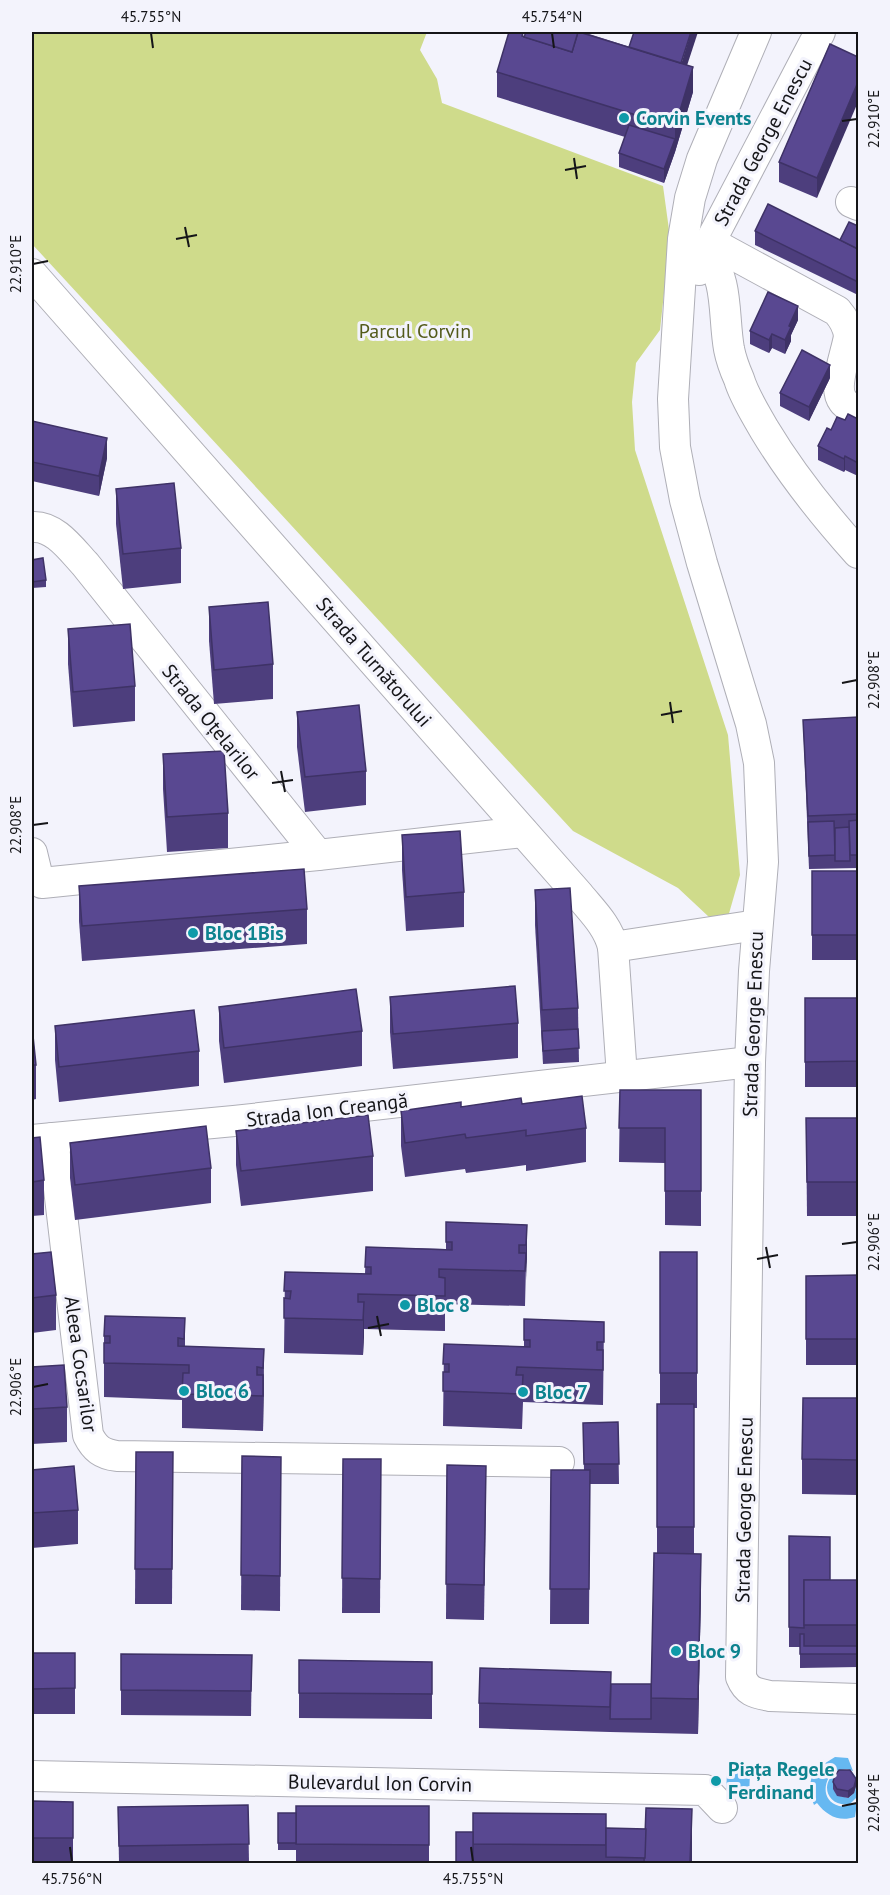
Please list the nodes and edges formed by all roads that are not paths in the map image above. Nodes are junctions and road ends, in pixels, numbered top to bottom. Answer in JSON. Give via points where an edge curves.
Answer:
{"nodes":[{"id":1,"x":756,"y":32,"type":"edge"},
{"id":2,"x":820,"y":32,"type":"edge"},
{"id":3,"x":708,"y":247,"type":"junction"},
{"id":4,"x":32,"y":274,"type":"edge"},
{"id":5,"x":676,"y":344,"type":"junction"},
{"id":6,"x":858,"y":411,"type":"edge"},
{"id":7,"x":32,"y":527,"type":"edge"},
{"id":8,"x":858,"y":553,"type":"edge"},
{"id":9,"x":524,"y":832,"type":"junction"},
{"id":10,"x":32,"y":853,"type":"edge"},
{"id":11,"x":318,"y":855,"type":"junction"},
{"id":12,"x":757,"y":925,"type":"junction"},
{"id":13,"x":614,"y":946,"type":"junction"},
{"id":14,"x":750,"y":1062,"type":"junction"},
{"id":15,"x":621,"y":1076,"type":"junction"},
{"id":16,"x":42,"y":1139,"type":"edge"},
{"id":17,"x":559,"y":1462,"type":"dead end"},
{"id":18,"x":858,"y":1699,"type":"edge"},
{"id":19,"x":32,"y":1776,"type":"edge"},
{"id":20,"x":722,"y":1808,"type":"dead end"}],
"edges":[{"from":1,"to":5,"type":"street","name":"Strada George Enescu","via":[[702,159],[690,198],[683,239]]},
{"from":2,"to":3,"type":"street","name":"Strada George Enescu"},
{"from":3,"to":5,"type":"street","name":"Strada George Enescu"},
{"from":3,"to":6,"type":"street","via":[[842,316],[849,336],[839,393],[845,404]]},
{"from":3,"to":8,"type":"street","via":[[720,277],[729,349],[739,382],[783,461]]},
{"from":4,"to":9,"type":"street","name":"Strada Turnătorului"},
{"from":5,"to":12,"type":"street","name":"Strada George Enescu","via":[[675,447],[685,500],[759,763],[763,862]]},
{"from":7,"to":11,"type":"street","name":"Strada Oțelarilor","via":[[52,532],[85,564]]},
{"from":9,"to":11,"type":"street"},
{"from":9,"to":13,"type":"street","name":"Strada Turnătorului","via":[[605,926]]},
{"from":10,"to":11,"type":"street","via":[[42,883]]},
{"from":12,"to":13,"type":"street"},
{"from":12,"to":14,"type":"street","name":"Strada George Enescu"},
{"from":13,"to":15,"type":"street"},
{"from":14,"to":15,"type":"street","name":"Strada Ion Creangă"},
{"from":14,"to":18,"type":"street","name":"Strada George Enescu","via":[[741,1677],[748,1690],[756,1694]]},
{"from":15,"to":16,"type":"street","name":"Strada Ion Creangă"},
{"from":16,"to":17,"type":"street","name":"Aleea Cocsarilor","via":[[88,1435],[102,1453],[140,1457]]},
{"from":19,"to":20,"type":"street","name":"Bulevardul Ion Corvin","via":[[705,1790]]}]}
